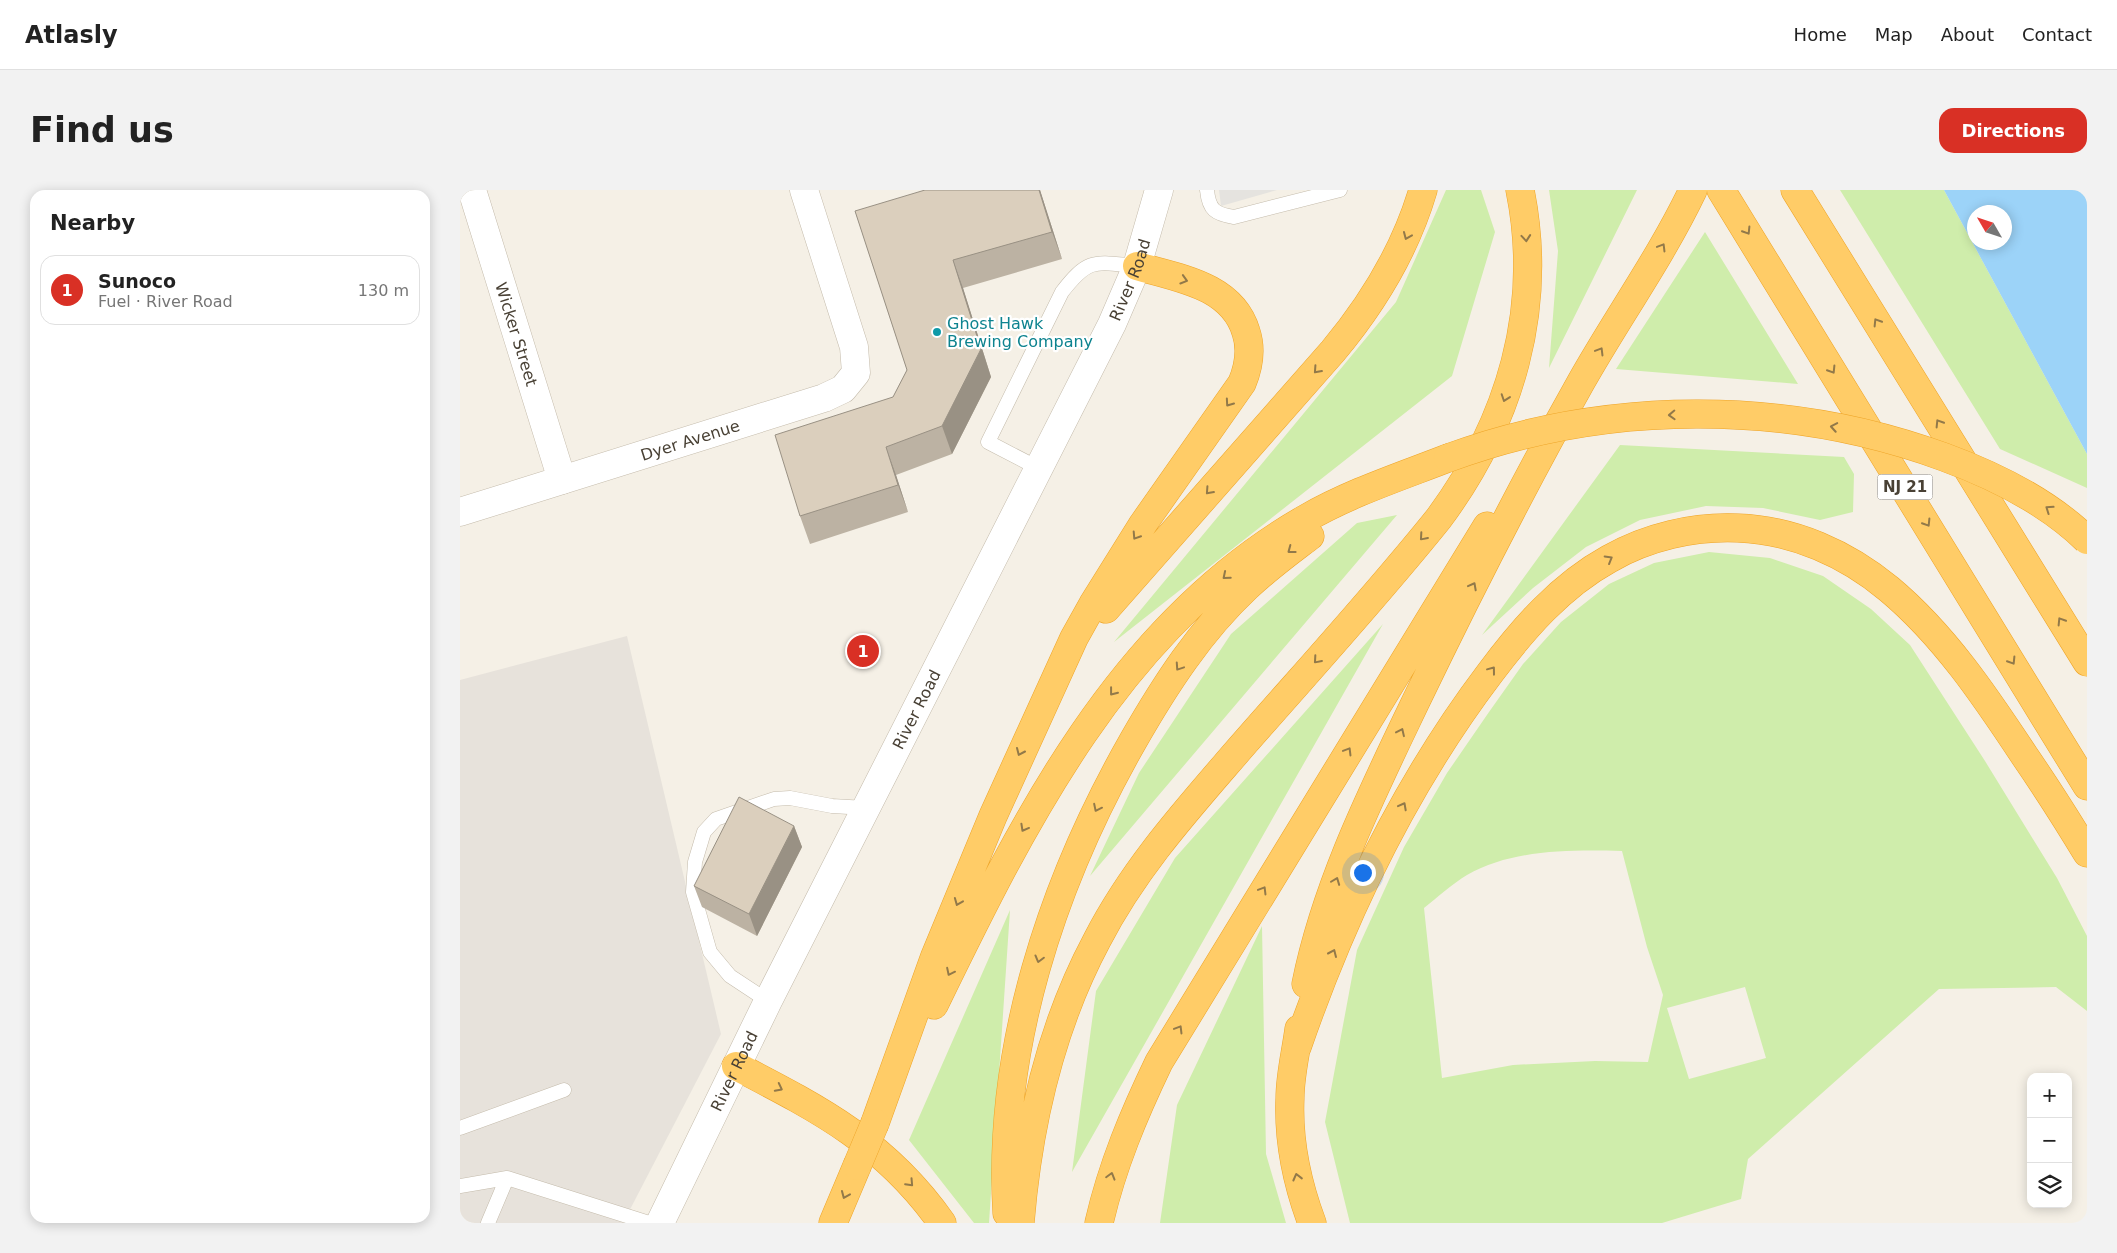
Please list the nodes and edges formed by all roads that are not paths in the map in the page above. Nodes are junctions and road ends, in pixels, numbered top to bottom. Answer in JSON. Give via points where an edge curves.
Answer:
{"nodes":[{"id":1,"x":472,"y":190,"type":"edge"},
{"id":2,"x":804,"y":190,"type":"edge"},
{"id":3,"x":1159,"y":190,"type":"edge"},
{"id":4,"x":1207,"y":190,"type":"edge"},
{"id":5,"x":1340,"y":190,"type":"edge"},
{"id":6,"x":1423,"y":190,"type":"edge"},
{"id":7,"x":1520,"y":190,"type":"edge"},
{"id":8,"x":1693,"y":190,"type":"edge"},
{"id":9,"x":1722,"y":190,"type":"edge"},
{"id":10,"x":1795,"y":190,"type":"edge"},
{"id":11,"x":1137,"y":266,"type":"junction"},
{"id":12,"x":1581,"y":382,"type":"junction"},
{"id":13,"x":1038,"y":468,"type":"junction"},
{"id":14,"x":1420,"y":469,"type":"junction"},
{"id":15,"x":562,"y":480,"type":"junction"},
{"id":16,"x":460,"y":512,"type":"edge"},
{"id":17,"x":2087,"y":540,"type":"edge"},
{"id":18,"x":2087,"y":662,"type":"edge"},
{"id":19,"x":1041,"y":708,"type":"junction"},
{"id":20,"x":2087,"y":786,"type":"edge"},
{"id":21,"x":866,"y":808,"type":"junction"},
{"id":22,"x":2087,"y":853,"type":"edge"},
{"id":23,"x":768,"y":1000,"type":"junction"},
{"id":24,"x":1297,"y":1047,"type":"junction"},
{"id":25,"x":736,"y":1066,"type":"junction"},
{"id":26,"x":564,"y":1090,"type":"dead end"},
{"id":27,"x":875,"y":1123,"type":"junction"},
{"id":28,"x":460,"y":1128,"type":"edge"},
{"id":29,"x":507,"y":1178,"type":"junction"},
{"id":30,"x":460,"y":1186,"type":"edge"},
{"id":31,"x":488,"y":1223,"type":"edge"},
{"id":32,"x":649,"y":1223,"type":"edge"},
{"id":33,"x":660,"y":1223,"type":"edge"},
{"id":34,"x":833,"y":1223,"type":"edge"},
{"id":35,"x":942,"y":1223,"type":"edge"},
{"id":36,"x":1008,"y":1223,"type":"edge"},
{"id":37,"x":1020,"y":1223,"type":"edge"},
{"id":38,"x":1098,"y":1223,"type":"edge"},
{"id":39,"x":1312,"y":1223,"type":"edge"}],
"edges":[{"from":1,"to":15,"type":"street","name":"Wicker Street"},
{"from":2,"to":15,"type":"street","name":"Dyer Avenue","via":[[854,347],[856,373],[843,389],[824,398]]},
{"from":3,"to":11,"type":"street","name":"River Road"},
{"from":4,"to":5,"type":"lane","via":[[1208,203],[1218,214],[1234,217]]},
{"from":6,"to":19,"type":"highway","one_way":true,"via":[[1401,251],[1365,312],[1119,593],[1076,651]]},
{"from":7,"to":37,"type":"highway","one_way":true,"via":[[1527,244],[1525,311],[1512,375],[1488,440],[1463,485],[1439,518],[1157,845],[1109,917],[1084,964],[1052,1052],[1030,1144]]},
{"from":12,"to":8,"type":"highway","one_way":true},
{"from":9,"to":20,"type":"highway","number":"NJ 21","one_way":true},
{"from":18,"to":10,"type":"highway","one_way":true},
{"from":11,"to":13,"type":"street","name":"River Road","via":[[1112,324]]},
{"from":11,"to":13,"type":"lane","via":[[1098,263],[1078,271],[1062,292],[988,442]]},
{"from":11,"to":19,"type":"highway","one_way":true,"via":[[1195,283],[1229,302],[1238,312],[1249,340],[1248,369],[1242,384],[1143,524],[1098,596]]},
{"from":24,"to":12,"type":"highway","one_way":true,"via":[[1313,951],[1343,861],[1452,627]]},
{"from":38,"to":12,"type":"highway","one_way":true,"via":[[1126,1134],[1159,1062],[1444,592]]},
{"from":13,"to":21,"type":"street","name":"River Road"},
{"from":17,"to":14,"type":"highway","one_way":true,"bridge":true,"via":[[2041,503],[1971,467],[1884,438],[1784,419],[1701,414],[1603,420],[1529,433]]},
{"from":14,"to":27,"type":"highway","one_way":true,"via":[[1349,496],[1260,549],[1186,612],[1121,682],[1069,752],[1022,832]]},
{"from":14,"to":36,"type":"highway","one_way":true,"via":[[1333,520],[1247,587],[1182,661],[1111,779],[1068,873],[1044,942],[1027,1007],[1009,1107]]},
{"from":15,"to":16,"type":"street","name":"Dyer Avenue"},
{"from":19,"to":27,"type":"highway","one_way":true,"via":[[939,948]]},
{"from":21,"to":23,"type":"street","name":"River Road"},
{"from":21,"to":23,"type":"lane","via":[[790,798],[774,799],[716,819],[704,832],[695,862],[693,892],[710,952],[730,976]]},
{"from":24,"to":22,"type":"highway","one_way":true,"via":[[1330,959],[1389,834],[1426,767],[1476,692],[1514,642],[1570,586],[1627,549],[1672,535],[1724,528],[1770,531],[1802,540],[1841,557],[1888,588],[1928,626],[1966,672],[2006,727]]},
{"from":23,"to":25,"type":"street","name":"River Road"},
{"from":39,"to":24,"type":"highway","one_way":true,"via":[[1296,1175],[1292,1150],[1290,1098]]},
{"from":25,"to":33,"type":"street","name":"River Road"},
{"from":25,"to":35,"type":"highway","one_way":true,"via":[[848,1128],[900,1172]]},
{"from":26,"to":28,"type":"lane"},
{"from":27,"to":34,"type":"highway","one_way":true,"bridge":true},
{"from":29,"to":30,"type":"lane"},
{"from":29,"to":31,"type":"lane"},
{"from":29,"to":32,"type":"lane"}]}
